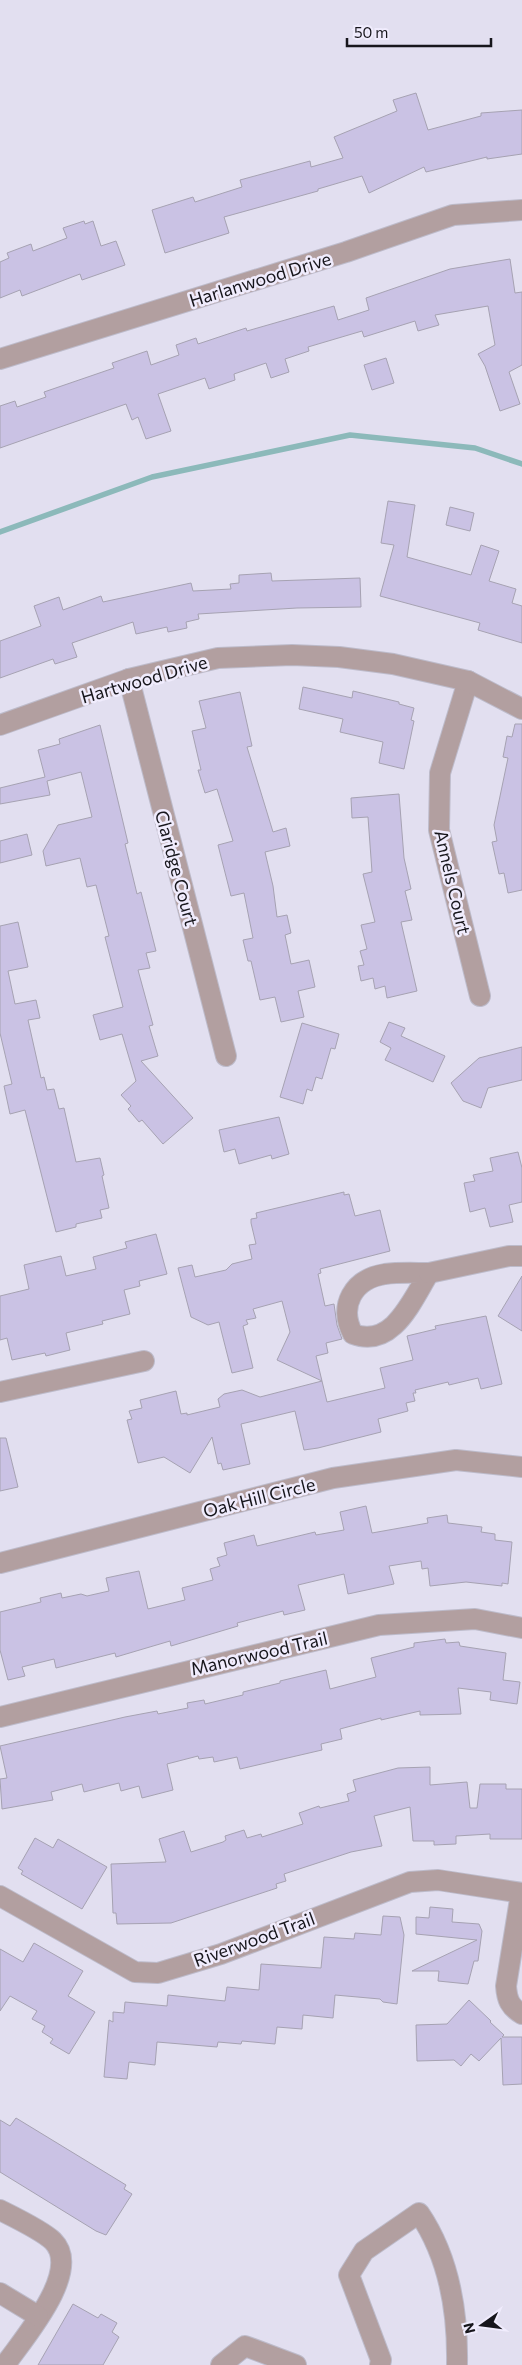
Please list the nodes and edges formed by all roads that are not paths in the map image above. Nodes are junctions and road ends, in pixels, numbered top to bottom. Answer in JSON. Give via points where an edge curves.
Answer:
{"nodes":[{"id":1,"x":522,"y":210,"type":"edge"},
{"id":2,"x":0,"y":358,"type":"edge"},
{"id":3,"x":128,"y":679,"type":"junction"},
{"id":4,"x":468,"y":681,"type":"junction"},
{"id":5,"x":522,"y":709,"type":"edge"},
{"id":6,"x":0,"y":725,"type":"edge"},
{"id":7,"x":480,"y":996,"type":"dead end"},
{"id":8,"x":226,"y":1056,"type":"dead end"},
{"id":9,"x":522,"y":1256,"type":"edge"},
{"id":10,"x":429,"y":1273,"type":"dead end"},
{"id":11,"x":144,"y":1360,"type":"dead end"},
{"id":12,"x":0,"y":1392,"type":"edge"},
{"id":13,"x":522,"y":1467,"type":"edge"},
{"id":14,"x":0,"y":1563,"type":"edge"},
{"id":15,"x":522,"y":1628,"type":"edge"},
{"id":16,"x":0,"y":1717,"type":"edge"},
{"id":17,"x":522,"y":1893,"type":"edge"},
{"id":18,"x":0,"y":1896,"type":"edge"},
{"id":19,"x":522,"y":2014,"type":"edge"},
{"id":20,"x":0,"y":2210,"type":"edge"},
{"id":21,"x":0,"y":2293,"type":"edge"},
{"id":22,"x":38,"y":2316,"type":"junction"},
{"id":23,"x":5,"y":2365,"type":"edge"},
{"id":24,"x":221,"y":2365,"type":"edge"},
{"id":25,"x":294,"y":2365,"type":"edge"},
{"id":26,"x":380,"y":2365,"type":"edge"},
{"id":27,"x":457,"y":2365,"type":"edge"}],
"edges":[{"from":1,"to":2,"type":"street","name":"Harlanwood Drive","via":[[453,215],[346,252]]},
{"from":3,"to":4,"type":"street","name":"Hartwood Drive","via":[[218,658],[292,655],[340,656]]},
{"from":3,"to":6,"type":"street","name":"Hartwood Drive"},
{"from":3,"to":8,"type":"street","name":"Claridge Court"},
{"from":4,"to":5,"type":"street","name":"Hartwood Drive"},
{"from":4,"to":7,"type":"street","name":"Annels Court","via":[[440,773],[439,830]]},
{"from":9,"to":10,"type":"street"},
{"from":11,"to":12,"type":"street"},
{"from":13,"to":14,"type":"street","name":"Oak Hill Circle","via":[[456,1460],[334,1478]]},
{"from":15,"to":16,"type":"street","name":"Manorwood Trail","via":[[474,1620],[379,1625]]},
{"from":17,"to":18,"type":"street","name":"Riverwood Trail","via":[[438,1880],[410,1882],[221,1954],[158,1973],[135,1972]]},
{"from":17,"to":19,"type":"street","via":[[506,1997]]},
{"from":20,"to":22,"type":"street","via":[[53,2241],[62,2255],[61,2274],[53,2294]]},
{"from":21,"to":22,"type":"street"},
{"from":22,"to":23,"type":"street"},
{"from":24,"to":25,"type":"street","via":[[245,2346]]},
{"from":26,"to":27,"type":"street","via":[[381,2360],[349,2274],[364,2251],[419,2213],[431,2232],[445,2267],[457,2329]]}]}
